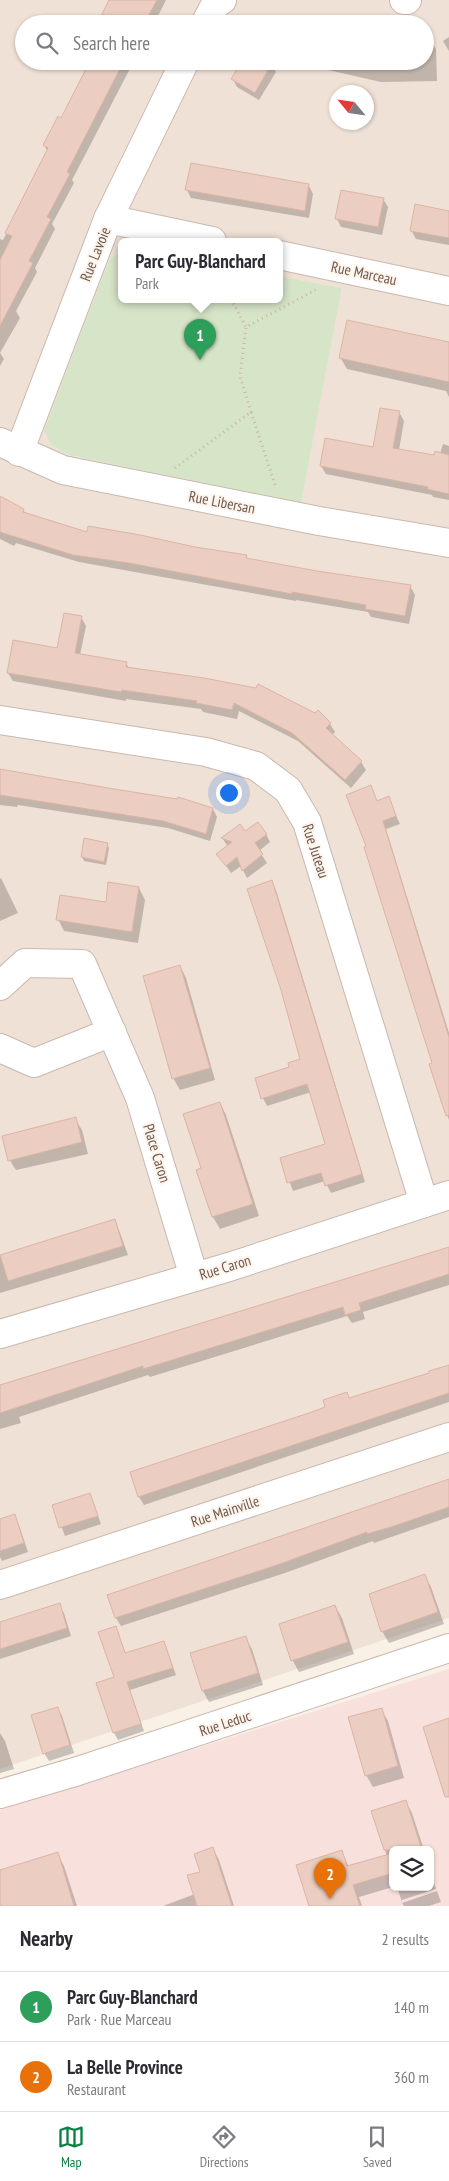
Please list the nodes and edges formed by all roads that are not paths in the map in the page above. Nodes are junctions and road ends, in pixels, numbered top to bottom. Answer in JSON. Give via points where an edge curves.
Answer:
{"nodes":[{"id":1,"x":222,"y":0,"type":"edge"},
{"id":2,"x":210,"y":15,"type":"edge"},
{"id":3,"x":181,"y":70,"type":"edge"},
{"id":4,"x":108,"y":220,"type":"junction"},
{"id":5,"x":197,"y":238,"type":"edge"},
{"id":6,"x":283,"y":256,"type":"edge"},
{"id":7,"x":449,"y":290,"type":"edge"},
{"id":8,"x":10,"y":447,"type":"edge"},
{"id":9,"x":449,"y":543,"type":"edge"},
{"id":10,"x":0,"y":720,"type":"edge"},
{"id":11,"x":0,"y":986,"type":"edge"},
{"id":12,"x":112,"y":1032,"type":"junction"},
{"id":13,"x":0,"y":1048,"type":"edge"},
{"id":14,"x":436,"y":1199,"type":"edge"},
{"id":15,"x":194,"y":1277,"type":"junction"},
{"id":16,"x":0,"y":1334,"type":"edge"},
{"id":17,"x":449,"y":1436,"type":"edge"},
{"id":18,"x":0,"y":1585,"type":"edge"},
{"id":19,"x":449,"y":1648,"type":"edge"},
{"id":20,"x":0,"y":1794,"type":"edge"}],
"edges":[{"from":1,"to":2,"type":"street","via":[[216,3]]},
{"from":3,"to":4,"type":"street","name":"Rue Lavoie"},
{"from":4,"to":5,"type":"street"},
{"from":4,"to":8,"type":"street","name":"Rue Lavoie"},
{"from":6,"to":7,"type":"street","name":"Rue Marceau"},
{"from":8,"to":9,"type":"street","name":"Rue Libersan","via":[[64,470]]},
{"from":10,"to":14,"type":"street","name":"Rue Juteau","via":[[206,752],[256,766],[288,790],[307,822]]},
{"from":11,"to":12,"type":"street","name":"Place Caron","via":[[25,963],[82,964]]},
{"from":12,"to":13,"type":"street","via":[[34,1063]]},
{"from":12,"to":15,"type":"street","name":"Place Caron","via":[[140,1098]]},
{"from":14,"to":15,"type":"street","name":"Rue Caron"},
{"from":15,"to":16,"type":"street","name":"Rue Caron"},
{"from":17,"to":18,"type":"street","name":"Rue Mainville"},
{"from":19,"to":20,"type":"street","name":"Rue Leduc"}]}
